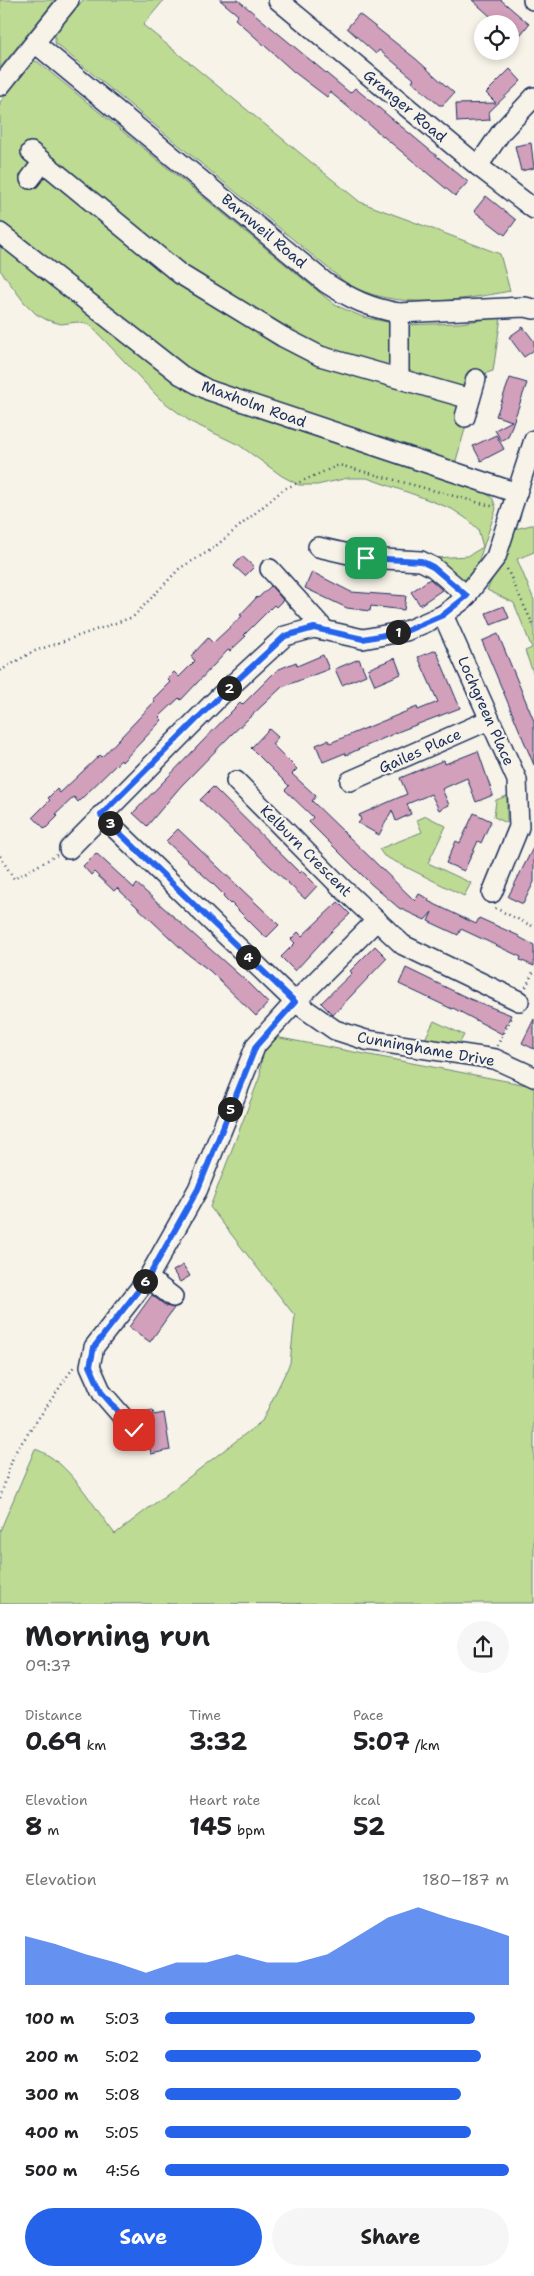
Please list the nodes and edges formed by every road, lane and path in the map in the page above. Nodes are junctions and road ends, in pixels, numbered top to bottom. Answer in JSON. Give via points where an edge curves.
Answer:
{"nodes":[{"id":1,"x":69,"y":0,"type":"edge"},
{"id":2,"x":278,"y":0,"type":"edge"},
{"id":3,"x":35,"y":43,"type":"junction"},
{"id":4,"x":0,"y":86,"type":"edge"},
{"id":5,"x":534,"y":97,"type":"edge"},
{"id":6,"x":478,"y":166,"type":"junction"},
{"id":7,"x":30,"y":179,"type":"dead end"},
{"id":8,"x":534,"y":209,"type":"edge"},
{"id":9,"x":0,"y":233,"type":"edge"},
{"id":10,"x":534,"y":309,"type":"edge"},
{"id":11,"x":399,"y":313,"type":"junction"},
{"id":12,"x":398,"y":378,"type":"junction"},
{"id":13,"x":476,"y":379,"type":"dead end"},
{"id":14,"x":470,"y":399,"type":"junction"},
{"id":15,"x":465,"y":417,"type":"dead end"},
{"id":16,"x":534,"y":440,"type":"edge"},
{"id":17,"x":517,"y":493,"type":"junction"},
{"id":18,"x":511,"y":512,"type":"junction"},
{"id":19,"x":318,"y":547,"type":"dead end"},
{"id":20,"x":496,"y":557,"type":"junction"},
{"id":21,"x":270,"y":569,"type":"dead end"},
{"id":22,"x":467,"y":596,"type":"junction"},
{"id":23,"x":443,"y":615,"type":"junction"},
{"id":24,"x":534,"y":627,"type":"edge"},
{"id":25,"x":325,"y":630,"type":"junction"},
{"id":26,"x":0,"y":671,"type":"edge"},
{"id":27,"x":489,"y":720,"type":"junction"},
{"id":28,"x":236,"y":781,"type":"dead end"},
{"id":29,"x":350,"y":782,"type":"dead end"},
{"id":30,"x":101,"y":815,"type":"junction"},
{"id":31,"x":69,"y":849,"type":"joint"},
{"id":32,"x":0,"y":856,"type":"edge"},
{"id":33,"x":492,"y":894,"type":"joint"},
{"id":34,"x":377,"y":920,"type":"junction"},
{"id":35,"x":534,"y":926,"type":"edge"},
{"id":36,"x":519,"y":1001,"type":"dead end"},
{"id":37,"x":295,"y":1002,"type":"junction"},
{"id":38,"x":534,"y":1076,"type":"edge"},
{"id":39,"x":148,"y":1278,"type":"junction"},
{"id":40,"x":173,"y":1297,"type":"dead end"},
{"id":41,"x":79,"y":1361,"type":"dead end"},
{"id":42,"x":134,"y":1430,"type":"dead end"},
{"id":43,"x":0,"y":1498,"type":"edge"}],
"edges":[{"from":1,"to":3,"type":"street"},
{"from":2,"to":6,"type":"street","name":"Granger Road"},
{"from":3,"to":4,"type":"street"},
{"from":3,"to":11,"type":"street","name":"Barnweil Road","via":[[326,283],[352,300]]},
{"from":5,"to":6,"type":"street","via":[[502,131]]},
{"from":6,"to":8,"type":"street","name":"Granger Road"},
{"from":7,"to":12,"type":"street","via":[[37,157],[180,274],[233,308],[320,356]]},
{"from":9,"to":17,"type":"street","name":"Maxholm Road","via":[[182,375],[208,390]]},
{"from":10,"to":11,"type":"street","name":"Barnweil Road"},
{"from":11,"to":12,"type":"street"},
{"from":12,"to":14,"type":"street"},
{"from":13,"to":14,"type":"street"},
{"from":14,"to":15,"type":"street"},
{"from":16,"to":17,"type":"street"},
{"from":17,"to":18,"type":"street"},
{"from":18,"to":20,"type":"street"},
{"from":18,"to":26,"type":"path","via":[[339,465],[284,489],[211,550],[180,568],[133,617],[32,652]]},
{"from":19,"to":22,"type":"street","via":[[366,558],[421,561]]},
{"from":20,"to":22,"type":"street"},
{"from":20,"to":24,"type":"path","via":[[504,561]]},
{"from":21,"to":25,"type":"street"},
{"from":22,"to":23,"type":"street"},
{"from":23,"to":25,"type":"street","via":[[406,631],[363,639]]},
{"from":23,"to":27,"type":"street","name":"Lochgreen Place"},
{"from":25,"to":30,"type":"street","via":[[314,628],[285,636]]},
{"from":27,"to":29,"type":"street","name":"Gailes Place"},
{"from":27,"to":33,"type":"street","name":"Lochgreen Place","via":[[517,780],[519,826]]},
{"from":28,"to":34,"type":"street","name":"Kelburn Crescent"},
{"from":30,"to":31,"type":"street"},
{"from":30,"to":37,"type":"street","name":"Cunninghame Drive"},
{"from":31,"to":32,"type":"path","via":[[14,878]]},
{"from":33,"to":35,"type":"path","via":[[489,905]]},
{"from":34,"to":36,"type":"street","name":"Kelburn Crescent","via":[[403,945]]},
{"from":34,"to":37,"type":"street"},
{"from":37,"to":38,"type":"street","name":"Cunninghame Drive","via":[[335,1030],[366,1040],[495,1059]]},
{"from":37,"to":39,"type":"street","via":[[256,1046],[198,1189]]},
{"from":39,"to":40,"type":"street"},
{"from":39,"to":42,"type":"street","via":[[94,1347],[90,1366],[102,1393]]},
{"from":41,"to":43,"type":"path","via":[[14,1454]]}]}
